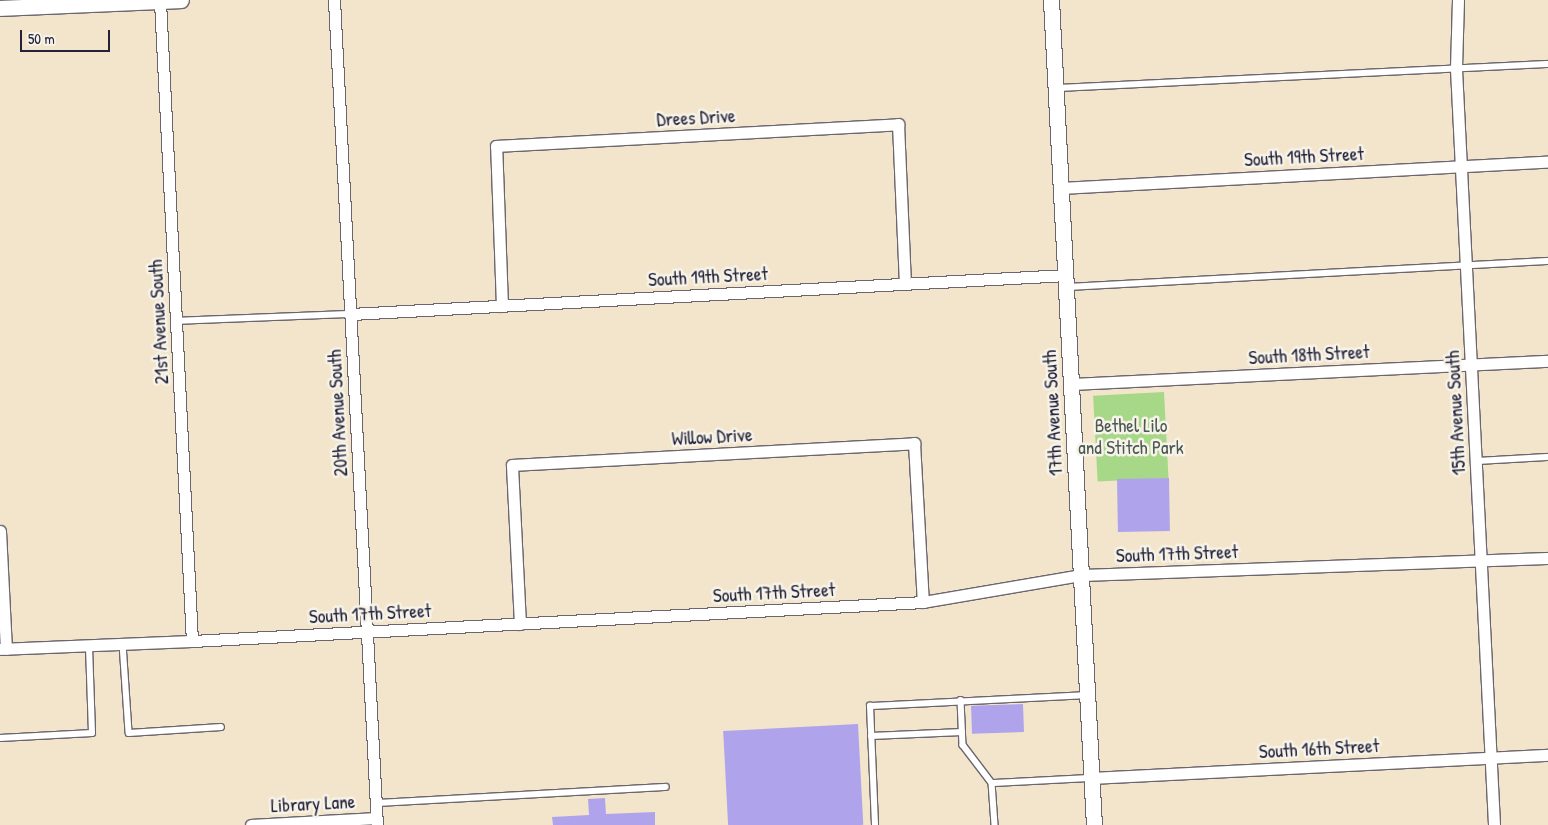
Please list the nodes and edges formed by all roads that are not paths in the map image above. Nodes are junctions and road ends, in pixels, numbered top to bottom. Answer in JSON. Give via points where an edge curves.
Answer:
{"nodes":[{"id":1,"x":181,"y":0,"type":"edge"},
{"id":2,"x":334,"y":0,"type":"edge"},
{"id":3,"x":1051,"y":0,"type":"edge"},
{"id":4,"x":1458,"y":0,"type":"edge"},
{"id":5,"x":160,"y":1,"type":"edge"},
{"id":6,"x":0,"y":8,"type":"edge"},
{"id":7,"x":1548,"y":64,"type":"edge"},
{"id":8,"x":1456,"y":69,"type":"junction"},
{"id":9,"x":1056,"y":88,"type":"junction"},
{"id":10,"x":1548,"y":162,"type":"edge"},
{"id":11,"x":1461,"y":166,"type":"junction"},
{"id":12,"x":1062,"y":188,"type":"junction"},
{"id":13,"x":1548,"y":261,"type":"edge"},
{"id":14,"x":1466,"y":265,"type":"junction"},
{"id":15,"x":1066,"y":281,"type":"junction"},
{"id":16,"x":906,"y":284,"type":"junction"},
{"id":17,"x":502,"y":306,"type":"junction"},
{"id":18,"x":351,"y":314,"type":"junction"},
{"id":19,"x":176,"y":321,"type":"junction"},
{"id":20,"x":1548,"y":361,"type":"edge"},
{"id":21,"x":1472,"y":365,"type":"junction"},
{"id":22,"x":1072,"y":384,"type":"junction"},
{"id":23,"x":1548,"y":457,"type":"edge"},
{"id":24,"x":1476,"y":461,"type":"junction"},
{"id":25,"x":0,"y":531,"type":"edge"},
{"id":26,"x":1548,"y":558,"type":"edge"},
{"id":27,"x":1481,"y":562,"type":"junction"},
{"id":28,"x":1081,"y":575,"type":"junction"},
{"id":29,"x":923,"y":602,"type":"junction"},
{"id":30,"x":520,"y":624,"type":"junction"},
{"id":31,"x":366,"y":632,"type":"junction"},
{"id":32,"x":192,"y":641,"type":"junction"},
{"id":33,"x":123,"y":644,"type":"junction"},
{"id":34,"x":89,"y":646,"type":"junction"},
{"id":35,"x":3,"y":649,"type":"edge"},
{"id":36,"x":1087,"y":694,"type":"junction"},
{"id":37,"x":961,"y":700,"type":"junction"},
{"id":38,"x":221,"y":727,"type":"dead end"},
{"id":39,"x":962,"y":732,"type":"junction"},
{"id":40,"x":871,"y":736,"type":"junction"},
{"id":41,"x":0,"y":738,"type":"edge"},
{"id":42,"x":1548,"y":755,"type":"edge"},
{"id":43,"x":1490,"y":758,"type":"junction"},
{"id":44,"x":1091,"y":778,"type":"junction"},
{"id":45,"x":992,"y":783,"type":"junction"},
{"id":46,"x":666,"y":787,"type":"dead end"},
{"id":47,"x":376,"y":803,"type":"junction"},
{"id":48,"x":377,"y":822,"type":"edge"},
{"id":49,"x":251,"y":825,"type":"edge"},
{"id":50,"x":875,"y":825,"type":"edge"},
{"id":51,"x":995,"y":825,"type":"edge"},
{"id":52,"x":1094,"y":825,"type":"edge"},
{"id":53,"x":1494,"y":825,"type":"edge"}],
"edges":[{"from":1,"to":5,"type":"street"},
{"from":2,"to":18,"type":"street","name":"20th Avenue South"},
{"from":3,"to":9,"type":"street","name":"17th Avenue South"},
{"from":4,"to":8,"type":"street","name":"15th Avenue South"},
{"from":5,"to":6,"type":"street"},
{"from":5,"to":19,"type":"street","name":"21st Avenue South"},
{"from":7,"to":8,"type":"lane"},
{"from":8,"to":9,"type":"lane"},
{"from":8,"to":11,"type":"street","name":"15th Avenue South"},
{"from":9,"to":12,"type":"street","name":"17th Avenue South"},
{"from":10,"to":11,"type":"street","name":"South 19th Street"},
{"from":11,"to":12,"type":"street","name":"South 19th Street"},
{"from":11,"to":14,"type":"street","name":"15th Avenue South"},
{"from":12,"to":15,"type":"street","name":"17th Avenue South"},
{"from":13,"to":14,"type":"lane"},
{"from":14,"to":15,"type":"lane"},
{"from":14,"to":21,"type":"street","name":"15th Avenue South"},
{"from":15,"to":16,"type":"street","name":"South 19th Street"},
{"from":15,"to":22,"type":"street","name":"17th Avenue South"},
{"from":16,"to":17,"type":"street","name":"South 19th Street"},
{"from":16,"to":17,"type":"street","name":"Drees Drive","via":[[898,124],[496,146]]},
{"from":17,"to":18,"type":"street","name":"South 19th Street"},
{"from":18,"to":19,"type":"lane"},
{"from":18,"to":31,"type":"street","name":"20th Avenue South"},
{"from":19,"to":32,"type":"street","name":"21st Avenue South"},
{"from":20,"to":21,"type":"street","name":"South 18th Street"},
{"from":21,"to":22,"type":"street","name":"South 18th Street"},
{"from":21,"to":24,"type":"street","name":"15th Avenue South"},
{"from":22,"to":28,"type":"street","name":"17th Avenue South"},
{"from":23,"to":24,"type":"lane"},
{"from":24,"to":27,"type":"street","name":"15th Avenue South"},
{"from":25,"to":35,"type":"street"},
{"from":26,"to":27,"type":"street","name":"South 17th Street"},
{"from":27,"to":28,"type":"street","name":"South 17th Street"},
{"from":27,"to":43,"type":"street","name":"15th Avenue South"},
{"from":28,"to":29,"type":"street","name":"South 17th Street"},
{"from":28,"to":36,"type":"street","name":"17th Avenue South"},
{"from":29,"to":30,"type":"street","name":"South 17th Street"},
{"from":29,"to":30,"type":"street","name":"Willow Drive","via":[[914,443],[512,465]]},
{"from":30,"to":31,"type":"street","name":"South 17th Street"},
{"from":31,"to":32,"type":"street","name":"South 17th Street"},
{"from":31,"to":47,"type":"street","name":"20th Avenue South"},
{"from":32,"to":33,"type":"street","name":"South 17th Street"},
{"from":33,"to":34,"type":"street","name":"South 17th Street"},
{"from":33,"to":38,"type":"lane","via":[[129,733]]},
{"from":34,"to":35,"type":"street","name":"South 17th Street"},
{"from":34,"to":41,"type":"lane","via":[[92,733]]},
{"from":36,"to":37,"type":"lane"},
{"from":36,"to":44,"type":"street","name":"17th Avenue South"},
{"from":37,"to":39,"type":"lane"},
{"from":37,"to":40,"type":"lane","via":[[870,706]]},
{"from":39,"to":40,"type":"lane"},
{"from":39,"to":45,"type":"lane","via":[[963,745]]},
{"from":40,"to":50,"type":"lane"},
{"from":42,"to":43,"type":"street","name":"South 16th Street"},
{"from":43,"to":44,"type":"street","name":"South 16th Street"},
{"from":43,"to":53,"type":"street","name":"15th Avenue South"},
{"from":44,"to":45,"type":"lane"},
{"from":44,"to":52,"type":"street","name":"17th Avenue South"},
{"from":45,"to":51,"type":"lane"},
{"from":46,"to":47,"type":"lane"},
{"from":47,"to":48,"type":"street","name":"20th Avenue South"},
{"from":48,"to":49,"type":"street","name":"Library Lane"}]}
